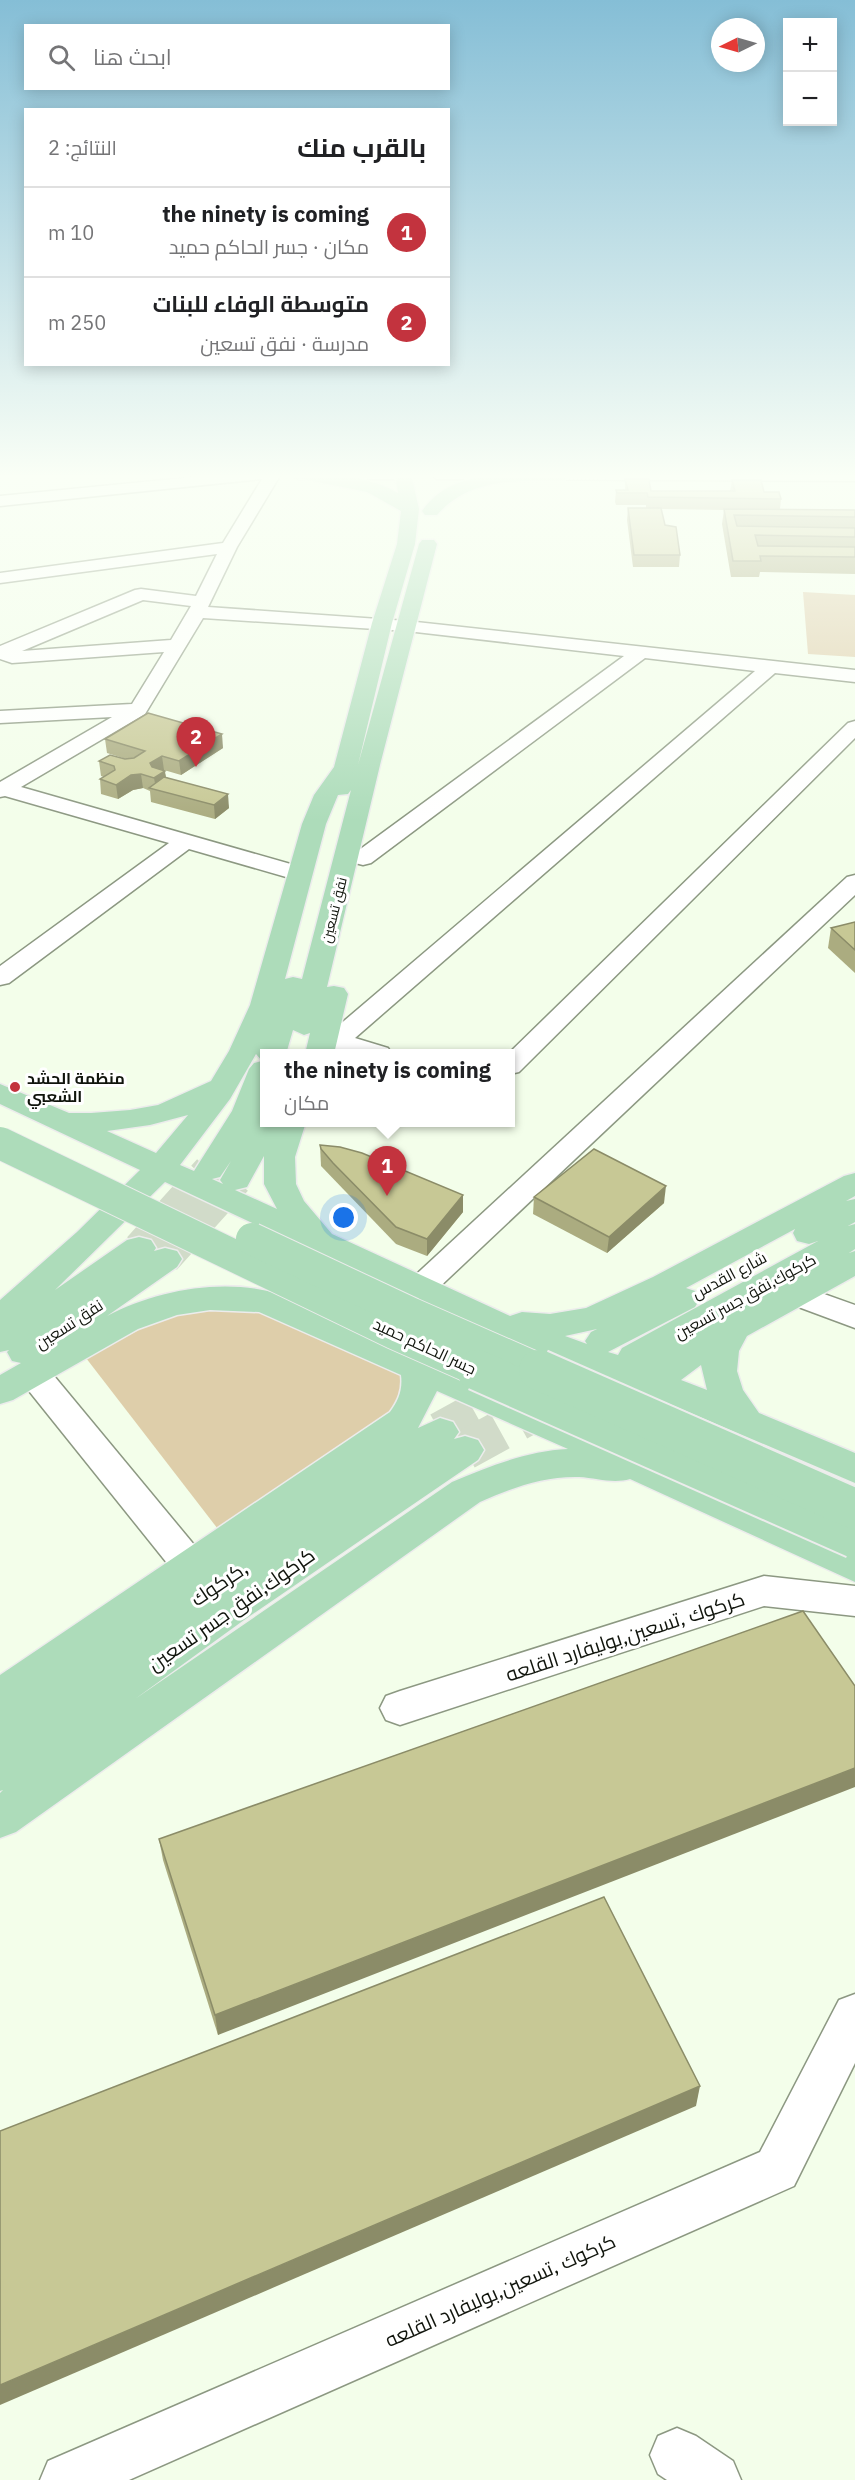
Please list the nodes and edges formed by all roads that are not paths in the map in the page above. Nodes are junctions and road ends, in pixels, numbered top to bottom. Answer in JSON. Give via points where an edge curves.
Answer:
{"nodes":[{"id":1,"x":208,"y":590,"type":"edge"},
{"id":2,"x":392,"y":590,"type":"edge"},
{"id":3,"x":416,"y":590,"type":"edge"},
{"id":4,"x":200,"y":607,"type":"junction"},
{"id":5,"x":382,"y":623,"type":"junction"},
{"id":6,"x":407,"y":626,"type":"junction"},
{"id":7,"x":177,"y":645,"type":"junction"},
{"id":8,"x":643,"y":651,"type":"junction"},
{"id":9,"x":0,"y":653,"type":"edge"},
{"id":10,"x":0,"y":657,"type":"edge"},
{"id":11,"x":772,"y":666,"type":"junction"},
{"id":12,"x":855,"y":676,"type":"edge"},
{"id":13,"x":138,"y":710,"type":"junction"},
{"id":14,"x":0,"y":717,"type":"edge"},
{"id":15,"x":855,"y":727,"type":"edge"},
{"id":16,"x":357,"y":767,"type":"junction"},
{"id":17,"x":2,"y":789,"type":"edge"},
{"id":18,"x":185,"y":842,"type":"junction"},
{"id":19,"x":363,"y":858,"type":"junction"},
{"id":20,"x":300,"y":874,"type":"junction"},
{"id":21,"x":855,"y":882,"type":"edge"},
{"id":22,"x":0,"y":978,"type":"edge"},
{"id":23,"x":327,"y":1044,"type":"edge"},
{"id":24,"x":272,"y":1049,"type":"edge"},
{"id":25,"x":296,"y":1049,"type":"edge"},
{"id":26,"x":356,"y":1049,"type":"edge"},
{"id":27,"x":515,"y":1061,"type":"edge"},
{"id":28,"x":260,"y":1079,"type":"edge"},
{"id":29,"x":227,"y":1084,"type":"junction"},
{"id":30,"x":0,"y":1093,"type":"edge"},
{"id":31,"x":0,"y":1120,"type":"edge"},
{"id":32,"x":62,"y":1122,"type":"junction"},
{"id":33,"x":263,"y":1127,"type":"edge"},
{"id":34,"x":289,"y":1127,"type":"edge"},
{"id":35,"x":0,"y":1143,"type":"edge"},
{"id":36,"x":162,"y":1168,"type":"junction"},
{"id":37,"x":855,"y":1183,"type":"edge"},
{"id":38,"x":855,"y":1209,"type":"edge"},
{"id":39,"x":855,"y":1235,"type":"edge"},
{"id":40,"x":328,"y":1246,"type":"junction"},
{"id":41,"x":75,"y":1252,"type":"junction"},
{"id":42,"x":855,"y":1262,"type":"edge"},
{"id":43,"x":420,"y":1288,"type":"junction"},
{"id":44,"x":0,"y":1289,"type":"edge"},
{"id":45,"x":796,"y":1295,"type":"junction"},
{"id":46,"x":0,"y":1315,"type":"edge"},
{"id":47,"x":855,"y":1317,"type":"edge"},
{"id":48,"x":494,"y":1323,"type":"junction"},
{"id":49,"x":733,"y":1330,"type":"junction"},
{"id":50,"x":0,"y":1340,"type":"edge"},
{"id":51,"x":603,"y":1341,"type":"dead end"},
{"id":52,"x":416,"y":1365,"type":"junction"},
{"id":53,"x":0,"y":1366,"type":"edge"},
{"id":54,"x":644,"y":1369,"type":"junction"},
{"id":55,"x":33,"y":1372,"type":"junction"},
{"id":56,"x":0,"y":1390,"type":"edge"},
{"id":57,"x":747,"y":1423,"type":"junction"},
{"id":58,"x":452,"y":1441,"type":"joint"},
{"id":59,"x":587,"y":1443,"type":"junction"},
{"id":60,"x":552,"y":1464,"type":"junction"},
{"id":61,"x":855,"y":1470,"type":"edge"},
{"id":62,"x":647,"y":1471,"type":"junction"},
{"id":63,"x":855,"y":1509,"type":"edge"},
{"id":64,"x":855,"y":1538,"type":"edge"},
{"id":65,"x":855,"y":1566,"type":"edge"},
{"id":66,"x":192,"y":1568,"type":"junction"},
{"id":67,"x":855,"y":1601,"type":"edge"},
{"id":68,"x":0,"y":1698,"type":"edge"},
{"id":69,"x":400,"y":1708,"type":"dead end"},
{"id":70,"x":0,"y":1736,"type":"edge"},
{"id":71,"x":0,"y":1772,"type":"edge"},
{"id":72,"x":0,"y":1818,"type":"edge"},
{"id":73,"x":855,"y":2016,"type":"edge"},
{"id":74,"x":67,"y":2480,"type":"edge"}],
"edges":[{"from":1,"to":4,"type":"street"},
{"from":2,"to":5,"type":"main road"},
{"from":3,"to":6,"type":"main road"},
{"from":4,"to":5,"type":"street"},
{"from":4,"to":7,"type":"street"},
{"from":4,"to":9,"type":"street","via":[[141,594]]},
{"from":5,"to":6,"type":"street"},
{"from":5,"to":16,"type":"main road"},
{"from":6,"to":8,"type":"street"},
{"from":6,"to":16,"type":"main road"},
{"from":7,"to":10,"type":"street"},
{"from":7,"to":13,"type":"street"},
{"from":8,"to":11,"type":"street"},
{"from":8,"to":19,"type":"street"},
{"from":11,"to":12,"type":"street"},
{"from":11,"to":23,"type":"street"},
{"from":13,"to":14,"type":"street"},
{"from":13,"to":17,"type":"street"},
{"from":15,"to":27,"type":"street"},
{"from":16,"to":19,"type":"main road","via":[[372,814]]},
{"from":16,"to":20,"type":"main road","via":[[330,788],[319,810]]},
{"from":16,"to":24,"type":"main road","name":"نفق تسعين"},
{"from":16,"to":25,"type":"main road","name":"نفق تسعين","via":[[317,979]]},
{"from":17,"to":18,"type":"street"},
{"from":18,"to":20,"type":"street"},
{"from":18,"to":22,"type":"street"},
{"from":19,"to":23,"type":"main road"},
{"from":20,"to":29,"type":"main road","via":[[264,1005]]},
{"from":21,"to":43,"type":"street"},
{"from":23,"to":26,"type":"street"},
{"from":28,"to":33,"type":"main road","via":[[223,1175]]},
{"from":29,"to":32,"type":"main road","via":[[193,1103],[152,1116],[107,1123]]},
{"from":29,"to":36,"type":"main road"},
{"from":30,"to":32,"type":"main road"},
{"from":31,"to":63,"type":"main road","name":"جسر الحاكم حميد","bridge":true,"via":[[412,1314]]},
{"from":32,"to":36,"type":"main road"},
{"from":34,"to":40,"type":"main road","via":[[277,1166],[280,1188],[293,1211]]},
{"from":35,"to":64,"type":"main road","name":"جسر الحاكم حميد","bridge":true,"via":[[394,1333]]},
{"from":36,"to":40,"type":"main road"},
{"from":36,"to":41,"type":"main road"},
{"from":37,"to":48,"type":"main road","via":[[597,1317],[550,1326]]},
{"from":38,"to":51,"type":"main road","name":"شارع القدس"},
{"from":39,"to":54,"type":"main road","name":"كركوك,نفق جسر تسعين"},
{"from":40,"to":43,"type":"main road"},
{"from":41,"to":44,"type":"main road","via":[[39,1274]]},
{"from":41,"to":46,"type":"main road","via":[[16,1306]]},
{"from":42,"to":45,"type":"main road"},
{"from":43,"to":48,"type":"main road"},
{"from":45,"to":47,"type":"street"},
{"from":45,"to":49,"type":"main road"},
{"from":48,"to":54,"type":"main road"},
{"from":49,"to":54,"type":"main road"},
{"from":49,"to":57,"type":"main road","via":[[721,1351],[719,1375],[728,1400]]},
{"from":50,"to":53,"type":"main road","name":"نفق تسعين","via":[[152,1253],[53,1337]]},
{"from":52,"to":55,"type":"main road","via":[[264,1301],[210,1298],[171,1304],[126,1321]]},
{"from":52,"to":59,"type":"main road"},
{"from":52,"to":66,"type":"main road","via":[[421,1376],[418,1400],[403,1423]]},
{"from":54,"to":57,"type":"main road"},
{"from":54,"to":59,"type":"main road"},
{"from":55,"to":56,"type":"main road"},
{"from":55,"to":66,"type":"street"},
{"from":57,"to":61,"type":"main road"},
{"from":58,"to":70,"type":"main road","name":"كركوك,","via":[[100,1663]]},
{"from":58,"to":71,"type":"main road","name":"كركوك,نفق جسر تسعين","via":[[230,1608]]},
{"from":59,"to":60,"type":"main road"},
{"from":59,"to":62,"type":"main road"},
{"from":60,"to":62,"type":"main road","via":[[580,1463]]},
{"from":60,"to":72,"type":"main road","via":[[507,1474],[466,1492]]},
{"from":62,"to":65,"type":"main road"},
{"from":66,"to":68,"type":"main road"},
{"from":67,"to":69,"type":"street","name":"كركوك ,تسعين,بوليفارد القلعه","via":[[764,1591]]},
{"from":73,"to":74,"type":"street","name":"كركوك ,تسعين,بوليفارد القلعه","via":[[777,2169]]}]}
